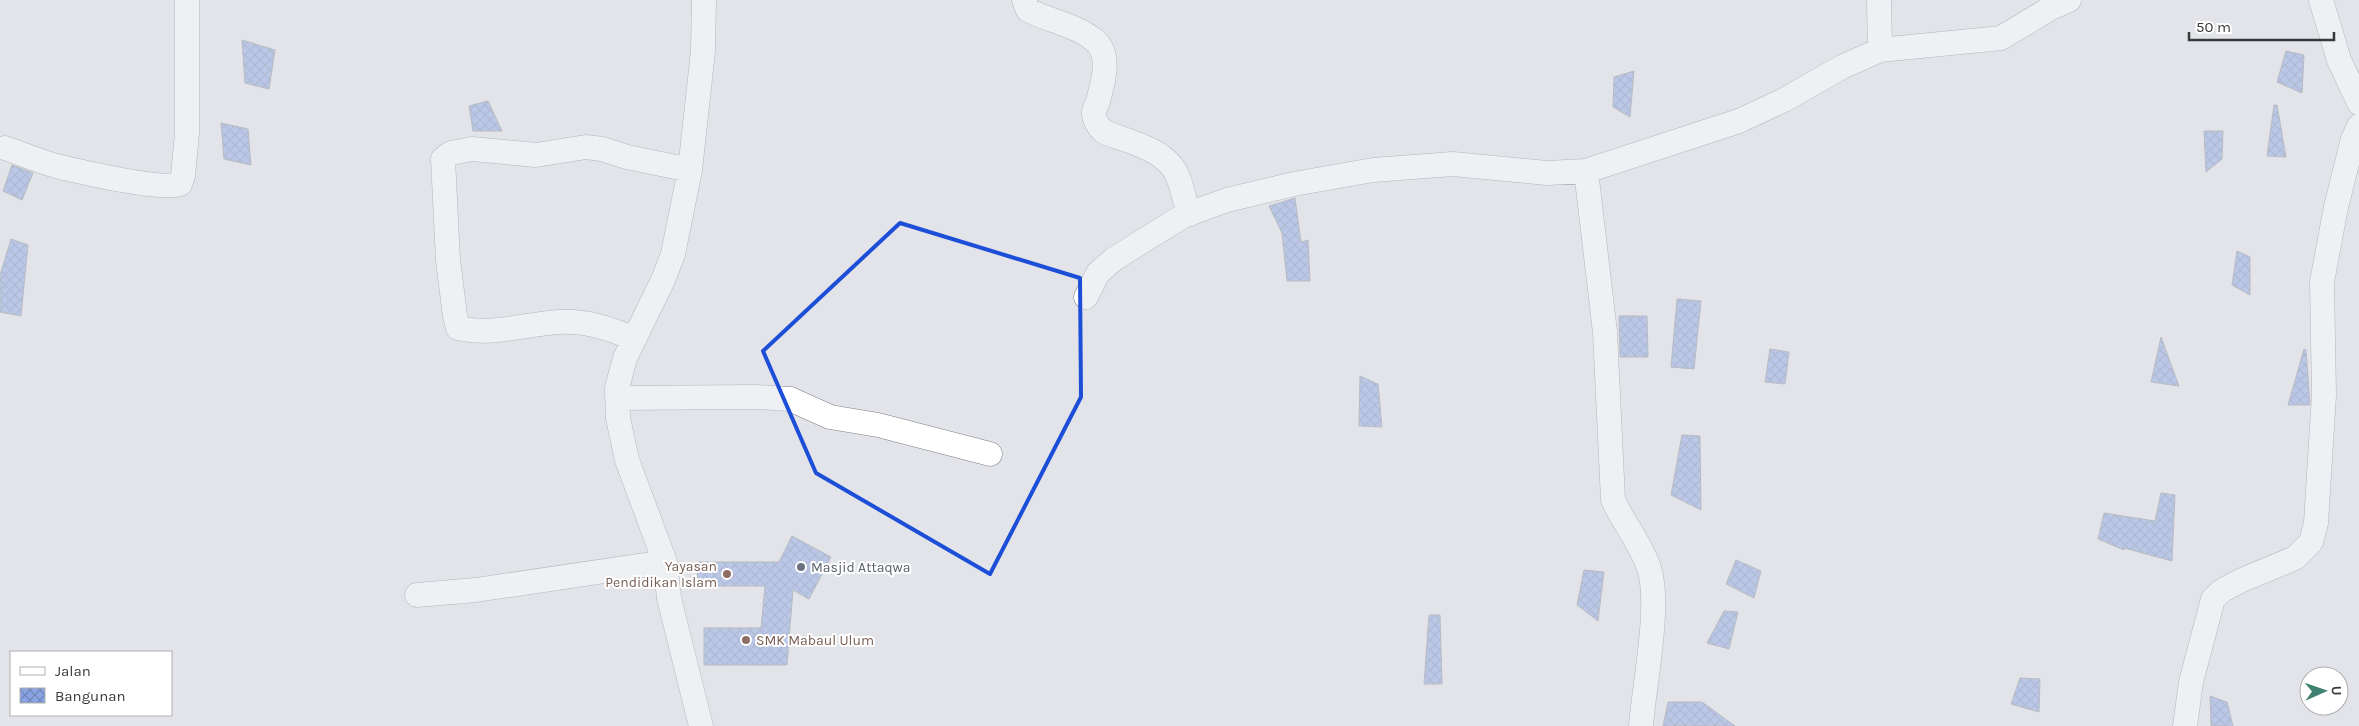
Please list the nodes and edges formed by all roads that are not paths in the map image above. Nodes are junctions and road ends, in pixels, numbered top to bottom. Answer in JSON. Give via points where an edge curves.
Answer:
{"nodes":[{"id":1,"x":187,"y":0,"type":"edge"},
{"id":2,"x":704,"y":0,"type":"edge"},
{"id":3,"x":1024,"y":0,"type":"edge"},
{"id":4,"x":1879,"y":0,"type":"edge"},
{"id":5,"x":2069,"y":0,"type":"edge"},
{"id":6,"x":2321,"y":0,"type":"edge"},
{"id":7,"x":1880,"y":50,"type":"junction"},
{"id":8,"x":2359,"y":102,"type":"edge"},
{"id":9,"x":2359,"y":126,"type":"edge"},
{"id":10,"x":5,"y":148,"type":"dead end"},
{"id":11,"x":690,"y":170,"type":"junction"},
{"id":12,"x":1586,"y":171,"type":"junction"},
{"id":13,"x":1190,"y":214,"type":"junction"},
{"id":14,"x":1086,"y":296,"type":"dead end"},
{"id":15,"x":634,"y":339,"type":"junction"},
{"id":16,"x":618,"y":398,"type":"junction"},
{"id":17,"x":990,"y":454,"type":"dead end"},
{"id":18,"x":665,"y":562,"type":"junction"},
{"id":19,"x":417,"y":595,"type":"dead end"},
{"id":20,"x":701,"y":726,"type":"edge"},
{"id":21,"x":1641,"y":726,"type":"edge"},
{"id":22,"x":2185,"y":726,"type":"edge"}],
"edges":[{"from":1,"to":10,"type":"street","via":[[187,132],[180,184],[165,186],[92,174]]},
{"from":2,"to":11,"type":"street","via":[[703,51]]},
{"from":3,"to":13,"type":"street","via":[[1028,10],[1046,20],[1084,32],[1097,42],[1104,54],[1105,70],[1093,113],[1097,126],[1171,162]]},
{"from":4,"to":7,"type":"street"},
{"from":5,"to":7,"type":"street","via":[[2001,38]]},
{"from":6,"to":8,"type":"street","via":[[2339,60]]},
{"from":7,"to":12,"type":"street","via":[[1739,121]]},
{"from":9,"to":22,"type":"street","via":[[2336,206],[2322,282],[2324,395],[2316,523],[2311,542],[2295,558],[2242,580],[2213,599],[2191,682]]},
{"from":11,"to":15,"type":"street","via":[[673,254]]},
{"from":11,"to":15,"type":"street","via":[[586,147],[536,154],[472,149],[451,153],[443,159],[448,260],[458,328],[508,328],[560,321],[594,324]]},
{"from":12,"to":13,"type":"street","via":[[1547,173],[1453,164],[1373,170],[1227,200]]},
{"from":12,"to":21,"type":"street","via":[[1605,332],[1613,500],[1624,524],[1640,546],[1650,570],[1654,596]]},
{"from":13,"to":14,"type":"street","via":[[1114,259],[1098,274]]},
{"from":15,"to":16,"type":"street","via":[[625,358]]},
{"from":16,"to":17,"type":"street","via":[[790,399],[830,417],[906,432]]},
{"from":16,"to":18,"type":"street","via":[[618,418],[627,460]]},
{"from":18,"to":19,"type":"street","via":[[476,590]]},
{"from":18,"to":20,"type":"street","via":[[669,598]]}]}
